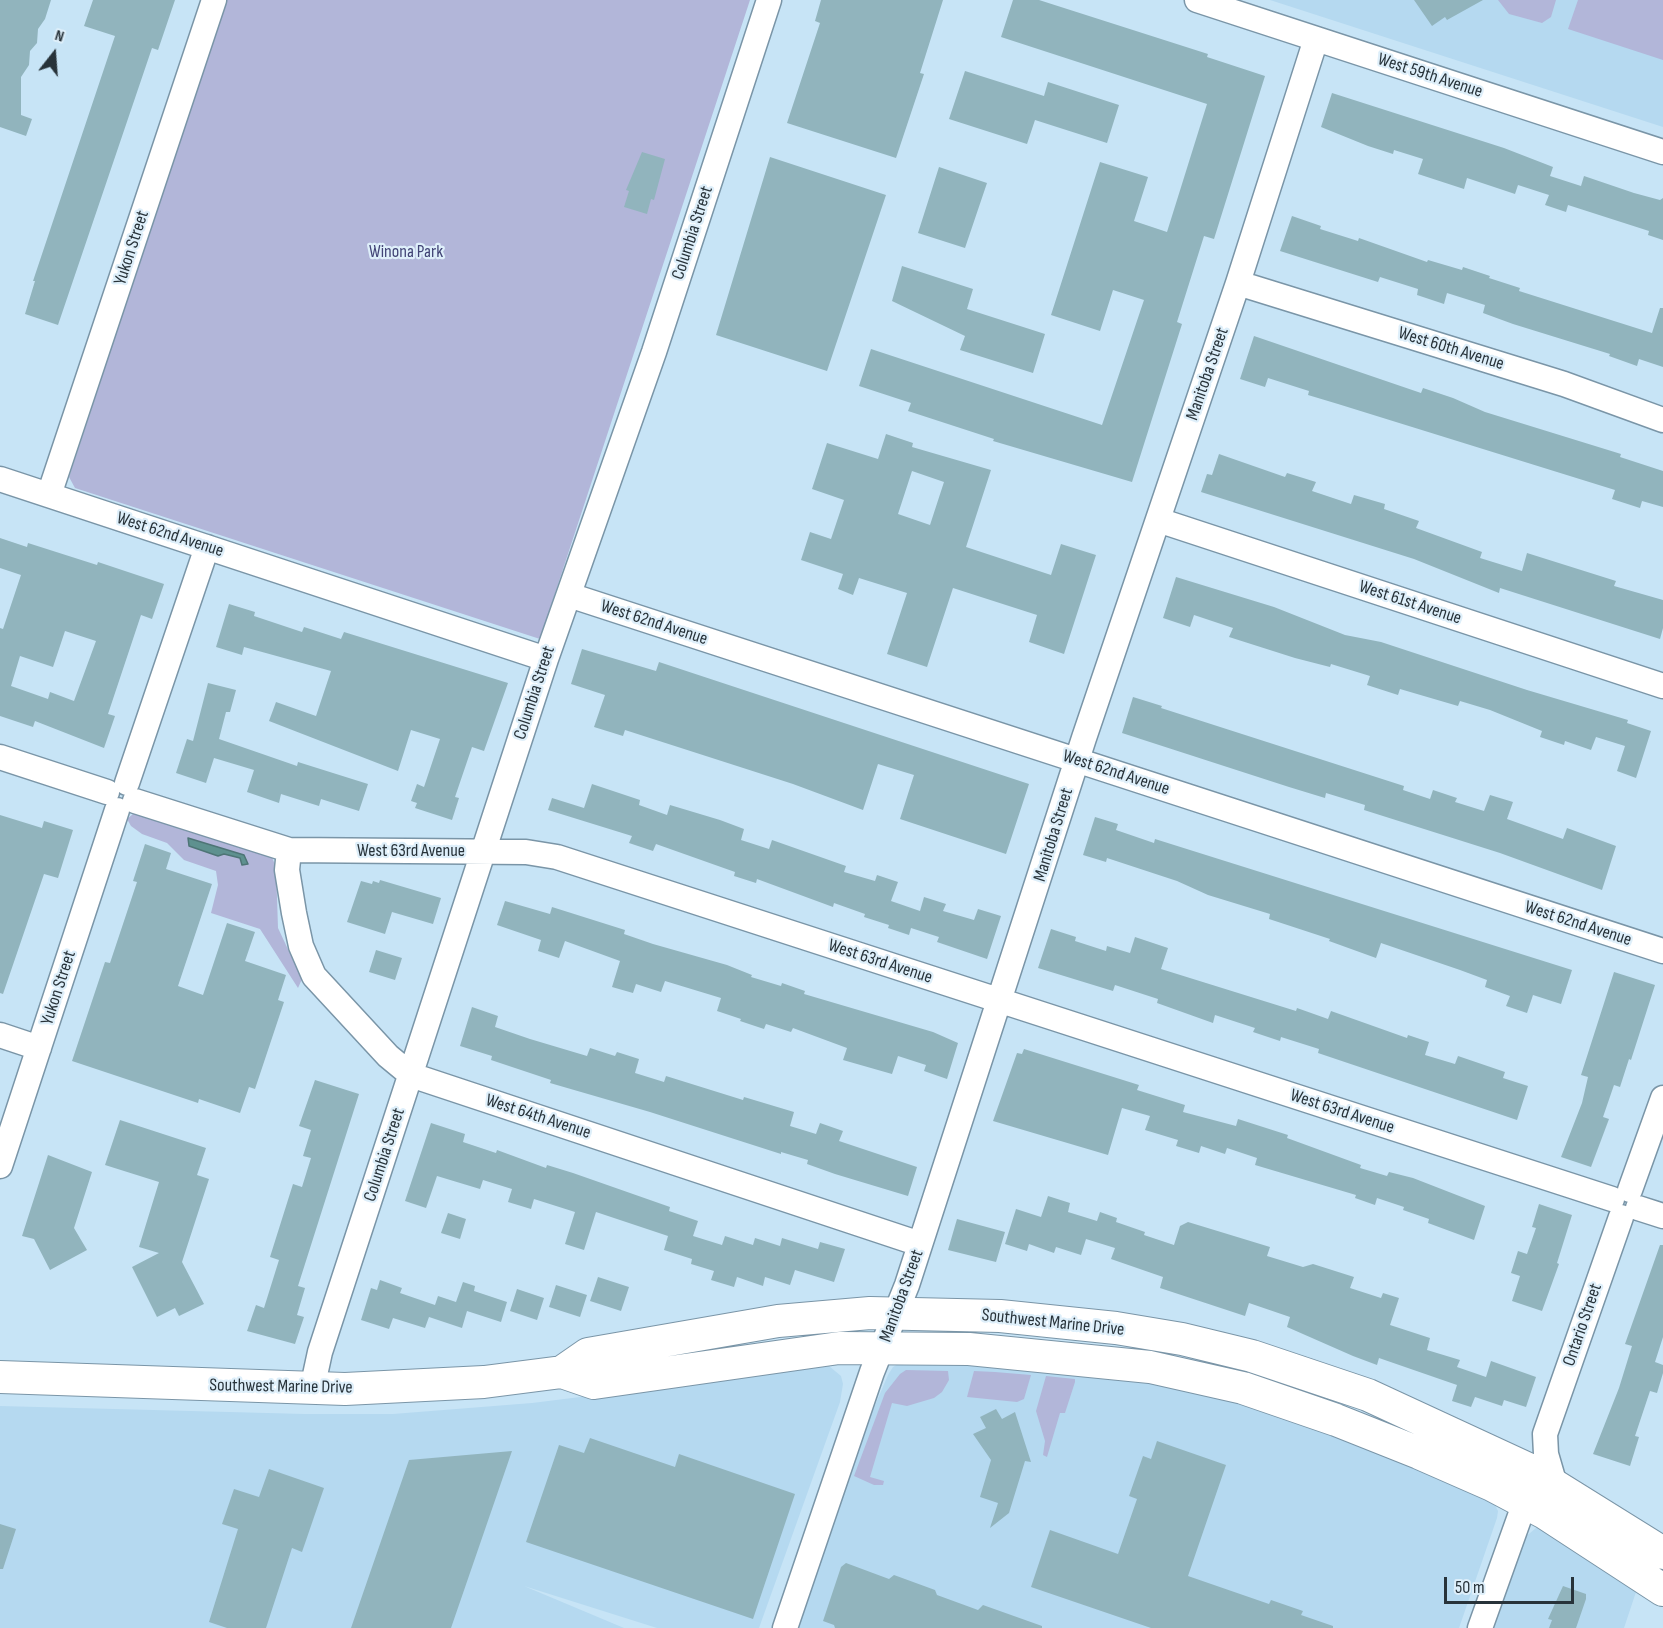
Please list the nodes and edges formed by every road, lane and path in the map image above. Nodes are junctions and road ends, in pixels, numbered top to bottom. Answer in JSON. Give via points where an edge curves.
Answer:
{"nodes":[{"id":1,"x":214,"y":0,"type":"edge"},
{"id":2,"x":769,"y":0,"type":"edge"},
{"id":3,"x":1197,"y":0,"type":"edge"},
{"id":4,"x":1316,"y":39,"type":"junction"},
{"id":5,"x":1663,"y":152,"type":"edge"},
{"id":6,"x":1238,"y":283,"type":"junction"},
{"id":7,"x":1663,"y":420,"type":"edge"},
{"id":8,"x":0,"y":479,"type":"edge"},
{"id":9,"x":49,"y":495,"type":"junction"},
{"id":10,"x":1158,"y":520,"type":"junction"},
{"id":11,"x":207,"y":547,"type":"junction"},
{"id":12,"x":569,"y":595,"type":"junction"},
{"id":13,"x":546,"y":659,"type":"junction"},
{"id":14,"x":1663,"y":686,"type":"edge"},
{"id":15,"x":0,"y":757,"type":"edge"},
{"id":16,"x":1077,"y":761,"type":"junction"},
{"id":17,"x":122,"y":796,"type":"junction"},
{"id":18,"x":289,"y":850,"type":"junction"},
{"id":19,"x":484,"y":851,"type":"junction"},
{"id":20,"x":1663,"y":951,"type":"edge"},
{"id":21,"x":1000,"y":1001,"type":"junction"},
{"id":22,"x":0,"y":1035,"type":"edge"},
{"id":23,"x":39,"y":1048,"type":"junction"},
{"id":24,"x":411,"y":1075,"type":"junction"},
{"id":25,"x":1663,"y":1098,"type":"edge"},
{"id":26,"x":0,"y":1166,"type":"edge"},
{"id":27,"x":1625,"y":1204,"type":"junction"},
{"id":28,"x":1663,"y":1216,"type":"edge"},
{"id":29,"x":920,"y":1244,"type":"junction"},
{"id":30,"x":898,"y":1313,"type":"junction"},
{"id":31,"x":883,"y":1348,"type":"junction"},
{"id":32,"x":562,"y":1372,"type":"junction"},
{"id":33,"x":0,"y":1377,"type":"edge"},
{"id":34,"x":312,"y":1389,"type":"junction"},
{"id":35,"x":1545,"y":1434,"type":"junction"},
{"id":36,"x":1520,"y":1465,"type":"junction"},
{"id":37,"x":1555,"y":1485,"type":"junction"},
{"id":38,"x":1525,"y":1502,"type":"junction"},
{"id":39,"x":1663,"y":1553,"type":"edge"},
{"id":40,"x":1663,"y":1590,"type":"edge"},
{"id":41,"x":785,"y":1628,"type":"edge"},
{"id":42,"x":1480,"y":1628,"type":"edge"}],
"edges":[{"from":1,"to":9,"type":"street","name":"Yukon Street"},
{"from":2,"to":12,"type":"street","name":"Columbia Street","via":[[654,352]]},
{"from":3,"to":4,"type":"street","name":"West 59th Avenue"},
{"from":4,"to":5,"type":"street","name":"West 59th Avenue"},
{"from":4,"to":6,"type":"street","name":"Manitoba Street"},
{"from":6,"to":7,"type":"street","name":"West 60th Avenue","via":[[1564,384]]},
{"from":6,"to":10,"type":"street","name":"Manitoba Street"},
{"from":8,"to":9,"type":"street","name":"West 62nd Avenue"},
{"from":9,"to":11,"type":"street","name":"West 62nd Avenue"},
{"from":10,"to":14,"type":"street","name":"West 61st Avenue"},
{"from":10,"to":16,"type":"street","name":"Manitoba Street"},
{"from":11,"to":13,"type":"street","name":"West 62nd Avenue"},
{"from":11,"to":17,"type":"street","name":"Yukon Street"},
{"from":12,"to":13,"type":"street","name":"Columbia Street"},
{"from":12,"to":16,"type":"street","name":"West 62nd Avenue"},
{"from":13,"to":19,"type":"street","name":"Columbia Street"},
{"from":15,"to":17,"type":"street","name":"West 63rd Avenue"},
{"from":16,"to":20,"type":"street","name":"West 62nd Avenue"},
{"from":16,"to":21,"type":"street","name":"Manitoba Street"},
{"from":17,"to":18,"type":"street","name":"West 63rd Avenue"},
{"from":17,"to":23,"type":"street","name":"Yukon Street"},
{"from":18,"to":19,"type":"street","name":"West 63rd Avenue"},
{"from":18,"to":24,"type":"street","name":"West 64th Avenue","via":[[287,870],[294,913],[301,946],[315,976],[388,1056]]},
{"from":19,"to":21,"type":"street","name":"West 63rd Avenue","via":[[557,857]]},
{"from":19,"to":24,"type":"street","name":"Columbia Street"},
{"from":21,"to":27,"type":"street","name":"West 63rd Avenue"},
{"from":21,"to":29,"type":"street","name":"Manitoba Street"},
{"from":22,"to":23,"type":"street"},
{"from":23,"to":26,"type":"street","name":"Yukon Street"},
{"from":24,"to":29,"type":"street","name":"West 64th Avenue"},
{"from":24,"to":34,"type":"street","name":"Columbia Street","via":[[320,1352]]},
{"from":25,"to":27,"type":"street","name":"Ontario Street"},
{"from":27,"to":28,"type":"street","name":"West 63rd Avenue"},
{"from":27,"to":35,"type":"street","name":"Ontario Street"},
{"from":29,"to":30,"type":"street","name":"Manitoba Street"},
{"from":30,"to":31,"type":"street","name":"Manitoba Street"},
{"from":30,"to":32,"type":"main road","name":"Southwest Marine Drive","via":[[778,1321],[588,1354]]},
{"from":30,"to":36,"type":"main road","name":"Southwest Marine Drive","via":[[1054,1321],[1204,1344],[1368,1395]]},
{"from":31,"to":32,"type":"main road","name":"Southwest Marine Drive","via":[[780,1355],[594,1383]]},
{"from":31,"to":38,"type":"main road","name":"Southwest Marine Drive","via":[[1058,1356],[1150,1367],[1234,1385],[1336,1419]]},
{"from":31,"to":41,"type":"street","name":"Manitoba Street"},
{"from":32,"to":34,"type":"main road","name":"Southwest Marine Drive","via":[[428,1386]]},
{"from":33,"to":34,"type":"main road","name":"Southwest Marine Drive"},
{"from":35,"to":36,"type":"street"},
{"from":35,"to":37,"type":"street","name":"Ontario Street"},
{"from":36,"to":37,"type":"main road","name":"Southwest Marine Drive"},
{"from":37,"to":38,"type":"street"},
{"from":37,"to":39,"type":"main road","name":"Southwest Marine Drive"},
{"from":38,"to":40,"type":"main road","name":"Southwest Marine Drive"},
{"from":38,"to":42,"type":"street"}]}
